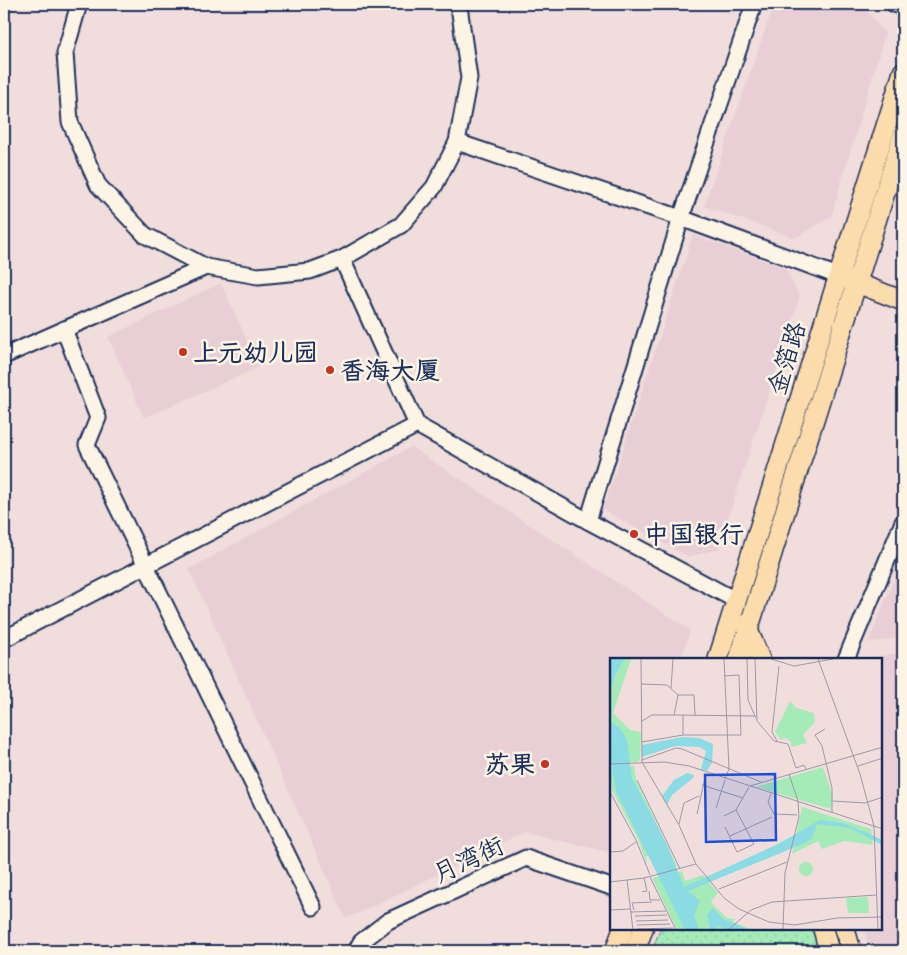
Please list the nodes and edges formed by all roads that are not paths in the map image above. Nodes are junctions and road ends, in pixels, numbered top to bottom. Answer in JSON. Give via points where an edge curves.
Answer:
{"nodes":[{"id":1,"x":79,"y":4,"type":"edge"},
{"id":2,"x":456,"y":4,"type":"edge"},
{"id":3,"x":754,"y":4,"type":"edge"},
{"id":4,"x":894,"y":4,"type":"edge"},
{"id":5,"x":903,"y":6,"type":"edge"},
{"id":6,"x":903,"y":72,"type":"edge"},
{"id":7,"x":903,"y":135,"type":"edge"},
{"id":8,"x":457,"y":142,"type":"junction"},
{"id":9,"x":681,"y":218,"type":"junction"},
{"id":10,"x":342,"y":259,"type":"junction"},
{"id":11,"x":206,"y":266,"type":"junction"},
{"id":12,"x":838,"y":276,"type":"junction"},
{"id":13,"x":856,"y":283,"type":"junction"},
{"id":14,"x":903,"y":301,"type":"edge"},
{"id":15,"x":64,"y":329,"type":"junction"},
{"id":16,"x":4,"y":356,"type":"edge"},
{"id":17,"x":417,"y":425,"type":"junction"},
{"id":18,"x":588,"y":521,"type":"junction"},
{"id":19,"x":903,"y":522,"type":"edge"},
{"id":20,"x":146,"y":565,"type":"junction"},
{"id":21,"x":737,"y":601,"type":"junction"},
{"id":22,"x":748,"y":630,"type":"junction"},
{"id":23,"x":4,"y":639,"type":"edge"},
{"id":24,"x":725,"y":640,"type":"junction"},
{"id":25,"x":718,"y":658,"type":"edge"},
{"id":26,"x":730,"y":658,"type":"edge"},
{"id":27,"x":739,"y":658,"type":"edge"},
{"id":28,"x":760,"y":658,"type":"edge"},
{"id":29,"x":846,"y":658,"type":"edge"},
{"id":30,"x":610,"y":887,"type":"edge"},
{"id":31,"x":313,"y":907,"type":"dead end"},
{"id":32,"x":623,"y":930,"type":"edge"},
{"id":33,"x":643,"y":930,"type":"edge"},
{"id":34,"x":823,"y":930,"type":"edge"},
{"id":35,"x":845,"y":930,"type":"edge"},
{"id":36,"x":356,"y":951,"type":"edge"},
{"id":37,"x":615,"y":951,"type":"edge"},
{"id":38,"x":635,"y":951,"type":"edge"},
{"id":39,"x":829,"y":951,"type":"edge"},
{"id":40,"x":851,"y":951,"type":"edge"}],
"edges":[{"from":1,"to":11,"type":"street","via":[[65,53],[70,122],[98,185],[145,235]]},
{"from":2,"to":8,"type":"street","via":[[469,78]]},
{"from":3,"to":9,"type":"street"},
{"from":4,"to":5,"type":"street"},
{"from":6,"to":12,"type":"main road","name":"金箔路"},
{"from":7,"to":13,"type":"main road","name":"金箔路"},
{"from":8,"to":9,"type":"street"},
{"from":8,"to":10,"type":"street","via":[[434,187],[401,225]]},
{"from":9,"to":12,"type":"street"},
{"from":9,"to":18,"type":"street"},
{"from":10,"to":11,"type":"street","via":[[310,271],[258,276]]},
{"from":10,"to":17,"type":"street"},
{"from":11,"to":15,"type":"street"},
{"from":12,"to":13,"type":"main road"},
{"from":12,"to":21,"type":"main road","name":"金箔路"},
{"from":13,"to":14,"type":"main road"},
{"from":13,"to":22,"type":"main road","name":"金箔路"},
{"from":15,"to":16,"type":"street"},
{"from":15,"to":20,"type":"street","via":[[98,418],[86,444]]},
{"from":17,"to":18,"type":"street"},
{"from":17,"to":20,"type":"street"},
{"from":18,"to":21,"type":"street"},
{"from":19,"to":29,"type":"street"},
{"from":20,"to":23,"type":"street"},
{"from":20,"to":31,"type":"street"},
{"from":21,"to":22,"type":"main road"},
{"from":21,"to":24,"type":"main road","name":"金箔路"},
{"from":22,"to":27,"type":"main road","name":"金箔路"},
{"from":22,"to":28,"type":"main road"},
{"from":24,"to":25,"type":"main road","name":"金箔路"},
{"from":24,"to":26,"type":"main road"},
{"from":30,"to":36,"type":"street","name":"月湾街","via":[[526,858],[388,921],[361,942]]},
{"from":32,"to":37,"type":"main road"},
{"from":33,"to":38,"type":"main road"},
{"from":34,"to":39,"type":"main road"},
{"from":35,"to":40,"type":"main road"}]}
